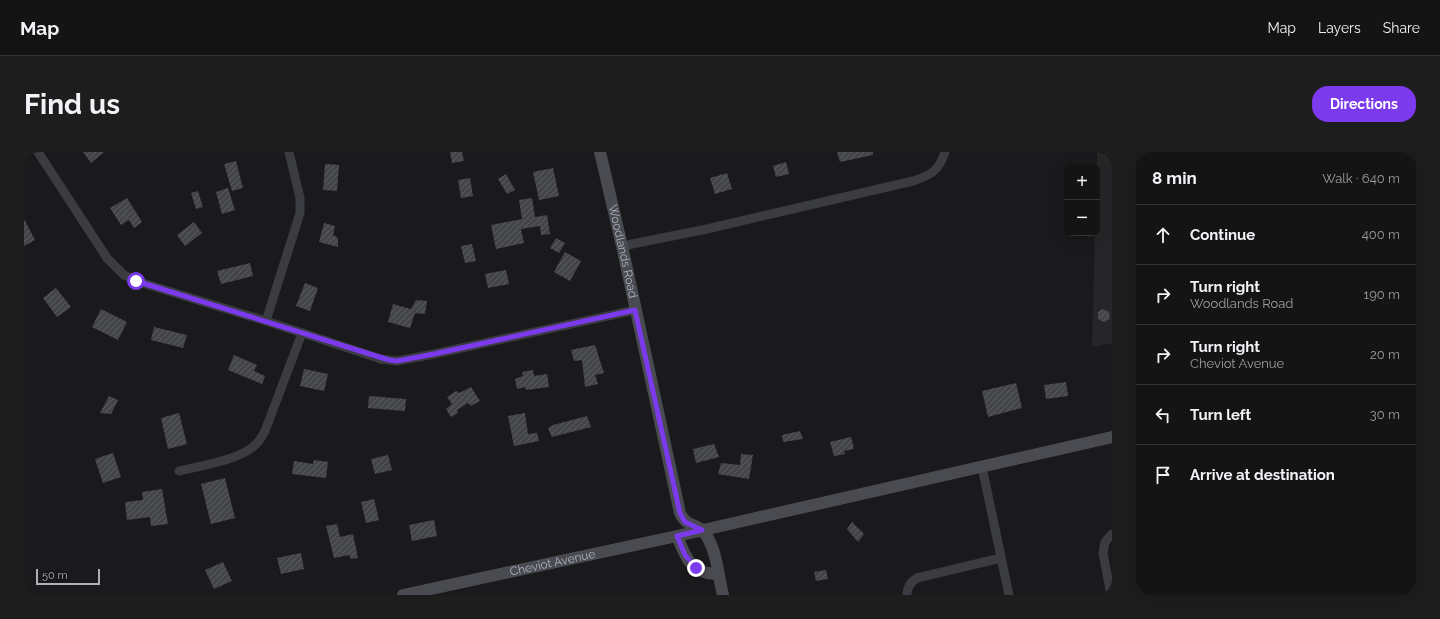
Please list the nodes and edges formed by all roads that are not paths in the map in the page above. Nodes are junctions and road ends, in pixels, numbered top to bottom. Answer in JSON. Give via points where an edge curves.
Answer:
{"nodes":[{"id":1,"x":38,"y":152,"type":"edge"},
{"id":2,"x":289,"y":152,"type":"edge"},
{"id":3,"x":600,"y":152,"type":"edge"},
{"id":4,"x":944,"y":152,"type":"edge"},
{"id":5,"x":622,"y":246,"type":"junction"},
{"id":6,"x":635,"y":310,"type":"junction"},
{"id":7,"x":266,"y":321,"type":"junction"},
{"id":8,"x":302,"y":332,"type":"junction"},
{"id":9,"x":1112,"y":437,"type":"edge"},
{"id":10,"x":982,"y":467,"type":"junction"},
{"id":11,"x":179,"y":471,"type":"dead end"},
{"id":12,"x":702,"y":530,"type":"junction"},
{"id":13,"x":1112,"y":534,"type":"edge"},
{"id":14,"x":677,"y":536,"type":"junction"},
{"id":15,"x":1000,"y":558,"type":"junction"},
{"id":16,"x":718,"y":574,"type":"junction"},
{"id":17,"x":403,"y":595,"type":"edge"},
{"id":18,"x":723,"y":595,"type":"edge"},
{"id":19,"x":907,"y":595,"type":"edge"},
{"id":20,"x":1009,"y":595,"type":"edge"},
{"id":21,"x":1111,"y":595,"type":"edge"}],
"edges":[{"from":1,"to":7,"type":"street","via":[[107,258],[124,275],[136,281]]},
{"from":2,"to":7,"type":"street","via":[[300,198],[300,213]]},
{"from":3,"to":5,"type":"street","name":"Woodlands Road"},
{"from":4,"to":5,"type":"street","via":[[938,167],[932,173],[913,181]]},
{"from":5,"to":6,"type":"street","name":"Woodlands Road"},
{"from":6,"to":8,"type":"street","via":[[397,361]]},
{"from":6,"to":12,"type":"street","name":"Woodlands Road","via":[[680,513],[685,522]]},
{"from":7,"to":8,"type":"street"},
{"from":8,"to":11,"type":"street","via":[[264,431],[254,447],[233,457]]},
{"from":9,"to":10,"type":"street","name":"Cheviot Avenue"},
{"from":10,"to":12,"type":"street","name":"Cheviot Avenue"},
{"from":10,"to":15,"type":"street"},
{"from":12,"to":14,"type":"street","name":"Cheviot Avenue"},
{"from":12,"to":16,"type":"street","via":[[711,545]]},
{"from":13,"to":21,"type":"street","via":[[1105,542],[1103,553]]},
{"from":14,"to":16,"type":"street","via":[[692,565],[703,573]]},
{"from":14,"to":17,"type":"street","name":"Cheviot Avenue"},
{"from":15,"to":19,"type":"street","via":[[917,578],[908,587]]},
{"from":15,"to":20,"type":"street"},
{"from":16,"to":18,"type":"street"}]}
